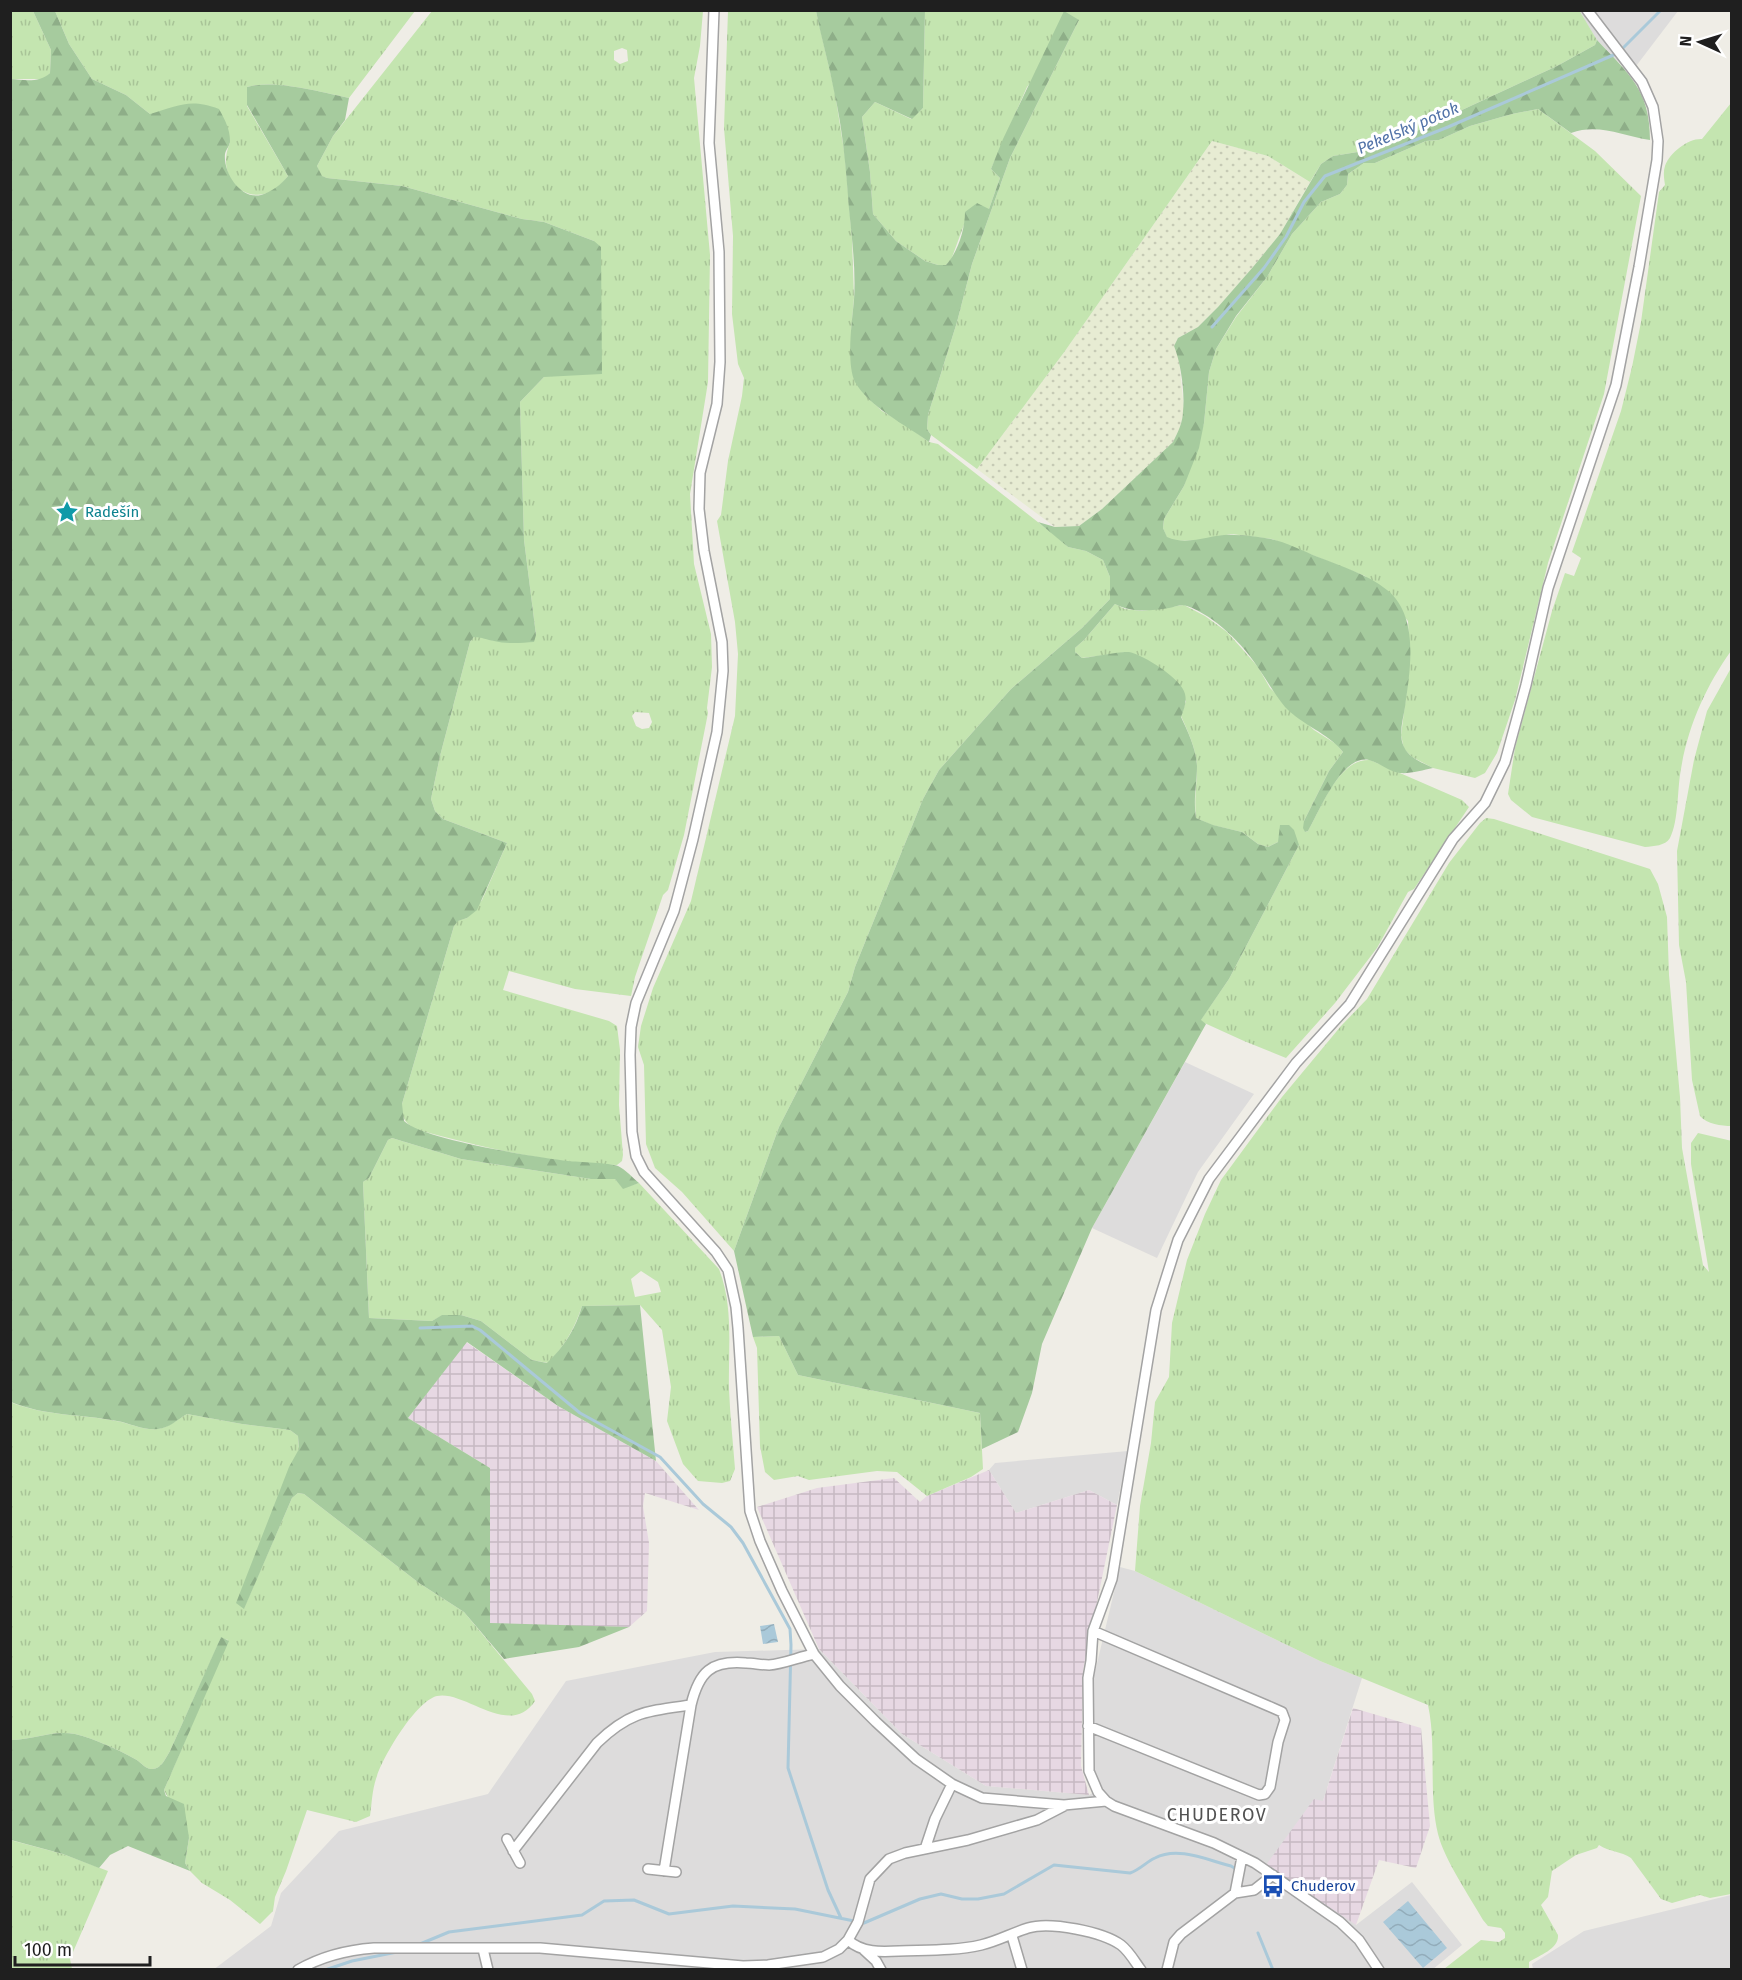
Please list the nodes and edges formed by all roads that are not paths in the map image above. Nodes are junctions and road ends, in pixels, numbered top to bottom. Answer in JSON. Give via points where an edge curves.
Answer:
{"nodes":[{"id":1,"x":714,"y":10,"type":"edge"},
{"id":2,"x":1587,"y":10,"type":"edge"},
{"id":3,"x":1093,"y":1631,"type":"junction"},
{"id":4,"x":814,"y":1654,"type":"junction"},
{"id":5,"x":691,"y":1705,"type":"junction"},
{"id":6,"x":1088,"y":1726,"type":"junction"},
{"id":7,"x":952,"y":1784,"type":"junction"},
{"id":8,"x":1106,"y":1801,"type":"junction"},
{"id":9,"x":1066,"y":1805,"type":"junction"},
{"id":10,"x":507,"y":1839,"type":"dead end"},
{"id":11,"x":925,"y":1849,"type":"junction"},
{"id":12,"x":513,"y":1851,"type":"junction"},
{"id":13,"x":1241,"y":1862,"type":"junction"},
{"id":14,"x":520,"y":1863,"type":"dead end"},
{"id":15,"x":648,"y":1869,"type":"dead end"},
{"id":16,"x":664,"y":1871,"type":"junction"},
{"id":17,"x":676,"y":1872,"type":"dead end"},
{"id":18,"x":1273,"y":1875,"type":"junction"},
{"id":19,"x":1239,"y":1892,"type":"junction"},
{"id":20,"x":1012,"y":1935,"type":"junction"},
{"id":21,"x":848,"y":1940,"type":"junction"},
{"id":22,"x":483,"y":1948,"type":"junction"},
{"id":23,"x":864,"y":1950,"type":"junction"},
{"id":24,"x":696,"y":1966,"type":"edge"},
{"id":25,"x":298,"y":1970,"type":"edge"},
{"id":26,"x":488,"y":1970,"type":"edge"},
{"id":27,"x":880,"y":1970,"type":"edge"},
{"id":28,"x":1022,"y":1970,"type":"edge"},
{"id":29,"x":1141,"y":1970,"type":"edge"},
{"id":30,"x":1167,"y":1970,"type":"edge"},
{"id":31,"x":1379,"y":1970,"type":"edge"}],
"edges":[{"from":1,"to":4,"type":"street","via":[[709,143],[719,252],[720,362],[717,404],[700,473],[699,509],[722,642],[723,671],[717,732],[693,839],[674,911],[636,1003],[631,1027],[632,1132],[636,1156],[644,1172],[728,1270],[738,1328],[750,1511],[782,1591]]},
{"from":2,"to":3,"type":"street","via":[[1648,93],[1657,122],[1657,160],[1616,385],[1548,588],[1505,762],[1485,803],[1453,839],[1350,1004],[1296,1063],[1209,1179],[1178,1240],[1156,1310],[1112,1579]]},
{"from":3,"to":6,"type":"street"},
{"from":3,"to":6,"type":"street","via":[[1282,1712],[1285,1720],[1270,1787],[1259,1795]]},
{"from":4,"to":5,"type":"street","via":[[770,1665],[717,1664],[701,1678]]},
{"from":4,"to":7,"type":"street","via":[[876,1722],[916,1759]]},
{"from":5,"to":12,"type":"street","via":[[643,1712],[611,1730]]},
{"from":5,"to":16,"type":"street"},
{"from":6,"to":8,"type":"street","via":[[1089,1771]]},
{"from":7,"to":9,"type":"street","via":[[982,1798]]},
{"from":7,"to":11,"type":"street"},
{"from":8,"to":9,"type":"street"},
{"from":8,"to":13,"type":"street","via":[[1214,1843]]},
{"from":9,"to":11,"type":"street","via":[[1037,1820]]},
{"from":10,"to":12,"type":"street"},
{"from":11,"to":21,"type":"street","via":[[889,1859],[878,1868],[870,1879]]},
{"from":12,"to":14,"type":"street"},
{"from":13,"to":18,"type":"street"},
{"from":13,"to":19,"type":"street"},
{"from":15,"to":16,"type":"street"},
{"from":16,"to":17,"type":"street"},
{"from":18,"to":19,"type":"street","via":[[1254,1890]]},
{"from":18,"to":31,"type":"street","via":[[1340,1922],[1359,1940]]},
{"from":19,"to":30,"type":"street","via":[[1181,1934],[1174,1942]]},
{"from":20,"to":23,"type":"street","via":[[960,1949]]},
{"from":20,"to":28,"type":"street"},
{"from":20,"to":29,"type":"street","via":[[1045,1925],[1090,1932],[1120,1945]]},
{"from":21,"to":23,"type":"street"},
{"from":21,"to":24,"type":"street","via":[[823,1957],[768,1965]]},
{"from":22,"to":24,"type":"street","via":[[540,1948]]},
{"from":22,"to":25,"type":"street","via":[[347,1950]]},
{"from":22,"to":26,"type":"street"},
{"from":23,"to":27,"type":"street"}]}
